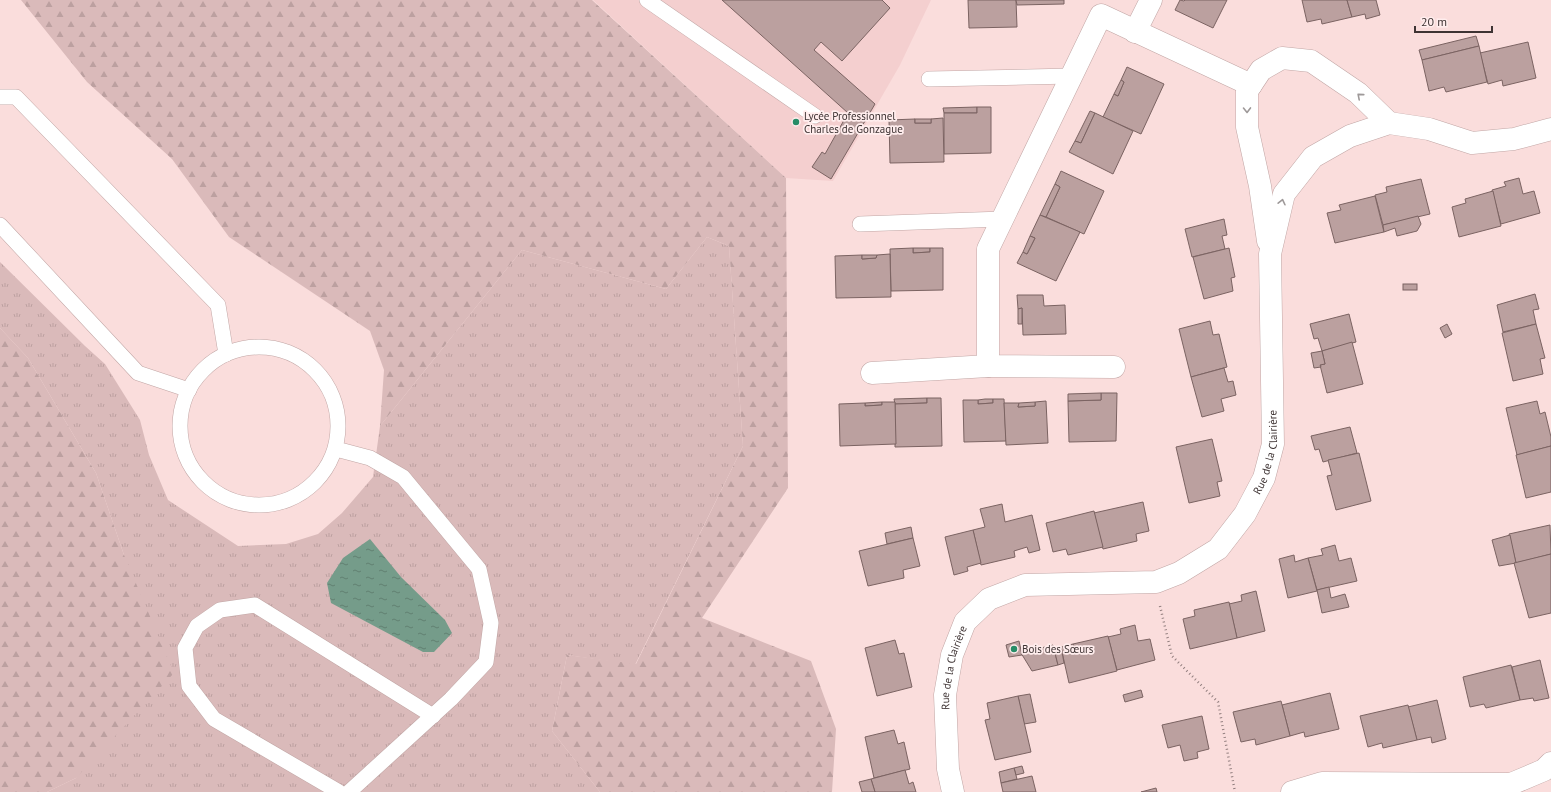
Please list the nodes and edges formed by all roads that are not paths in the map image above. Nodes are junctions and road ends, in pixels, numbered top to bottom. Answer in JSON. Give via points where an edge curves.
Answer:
{"nodes":[{"id":1,"x":647,"y":0,"type":"edge"},
{"id":2,"x":1151,"y":0,"type":"edge"},
{"id":3,"x":1104,"y":8,"type":"edge"},
{"id":4,"x":1135,"y":32,"type":"junction"},
{"id":5,"x":1072,"y":76,"type":"junction"},
{"id":6,"x":929,"y":79,"type":"dead end"},
{"id":7,"x":1251,"y":86,"type":"junction"},
{"id":8,"x":0,"y":97,"type":"edge"},
{"id":9,"x":814,"y":116,"type":"dead end"},
{"id":10,"x":1389,"y":123,"type":"junction"},
{"id":11,"x":1551,"y":130,"type":"edge"},
{"id":12,"x":1003,"y":219,"type":"junction"},
{"id":13,"x":860,"y":224,"type":"dead end"},
{"id":14,"x":0,"y":225,"type":"edge"},
{"id":15,"x":1270,"y":254,"type":"junction"},
{"id":16,"x":226,"y":354,"type":"junction"},
{"id":17,"x":988,"y":366,"type":"junction"},
{"id":18,"x":1114,"y":367,"type":"dead end"},
{"id":19,"x":872,"y":373,"type":"dead end"},
{"id":20,"x":189,"y":390,"type":"junction"},
{"id":21,"x":336,"y":449,"type":"junction"},
{"id":22,"x":433,"y":716,"type":"junction"},
{"id":23,"x":1551,"y":763,"type":"edge"},
{"id":24,"x":339,"y":792,"type":"edge"},
{"id":25,"x":349,"y":792,"type":"edge"},
{"id":26,"x":953,"y":792,"type":"edge"},
{"id":27,"x":1292,"y":792,"type":"edge"}],
"edges":[{"from":1,"to":9,"type":"lane"},
{"from":2,"to":4,"type":"street"},
{"from":3,"to":4,"type":"street"},
{"from":3,"to":5,"type":"street"},
{"from":4,"to":7,"type":"street"},
{"from":5,"to":6,"type":"lane"},
{"from":5,"to":12,"type":"street"},
{"from":10,"to":7,"type":"street","one_way":true,"via":[[1358,93],[1311,61],[1282,58],[1261,70]]},
{"from":7,"to":15,"type":"street","one_way":true,"via":[[1247,91],[1247,127],[1260,186]]},
{"from":8,"to":16,"type":"lane","via":[[16,97],[218,305]]},
{"from":10,"to":11,"type":"street","name":"Rue de la Clairière","via":[[1429,129],[1472,143],[1514,139]]},
{"from":15,"to":10,"type":"street","name":"Rue de la Clairière","one_way":true,"via":[[1284,194],[1313,157],[1350,136]]},
{"from":12,"to":13,"type":"lane"},
{"from":12,"to":17,"type":"street","via":[[988,249]]},
{"from":14,"to":20,"type":"lane","via":[[138,373]]},
{"from":15,"to":26,"type":"street","name":"Rue de la Clairière","via":[[1273,444],[1264,478],[1245,514],[1218,549],[1179,573],[1156,582],[1025,585],[990,599],[965,622],[952,655],[945,695],[948,769]]},
{"from":16,"to":20,"type":"lane","via":[[204,368]]},
{"from":16,"to":21,"type":"lane","via":[[251,347],[277,348],[301,358],[321,375],[334,397],[339,423]]},
{"from":17,"to":18,"type":"street"},
{"from":17,"to":19,"type":"street"},
{"from":20,"to":21,"type":"lane","via":[[181,415],[181,441],[190,466],[207,486],[229,500],[255,506],[281,502],[305,491],[324,473]]},
{"from":21,"to":22,"type":"lane","via":[[370,458],[403,477],[479,569],[491,623],[486,662]]},
{"from":22,"to":24,"type":"lane","via":[[255,605],[220,610],[197,626],[186,648],[189,686],[214,719]]},
{"from":22,"to":25,"type":"lane"},
{"from":23,"to":27,"type":"street","via":[[1544,770],[1511,784],[1322,783]]}]}
